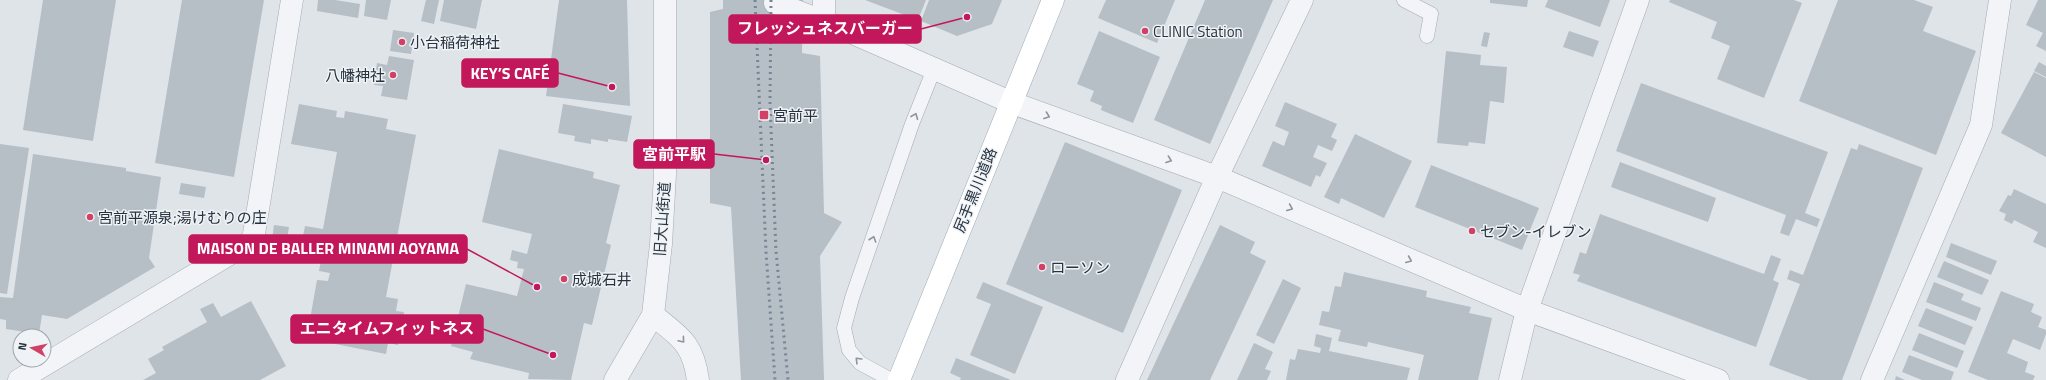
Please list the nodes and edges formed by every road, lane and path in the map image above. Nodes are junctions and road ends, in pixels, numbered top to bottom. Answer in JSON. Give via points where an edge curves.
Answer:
{"nodes":[{"id":1,"x":292,"y":0,"type":"edge"},
{"id":2,"x":665,"y":0,"type":"edge"},
{"id":3,"x":1053,"y":0,"type":"edge"},
{"id":4,"x":1302,"y":0,"type":"edge"},
{"id":5,"x":1404,"y":0,"type":"edge"},
{"id":6,"x":1638,"y":0,"type":"edge"},
{"id":7,"x":2000,"y":0,"type":"edge"},
{"id":8,"x":775,"y":3,"type":"dead end"},
{"id":9,"x":824,"y":11,"type":"edge"},
{"id":10,"x":1427,"y":36,"type":"dead end"},
{"id":11,"x":934,"y":69,"type":"junction"},
{"id":12,"x":1010,"y":102,"type":"junction"},
{"id":13,"x":1217,"y":177,"type":"junction"},
{"id":14,"x":1527,"y":310,"type":"junction"},
{"id":15,"x":653,"y":315,"type":"junction"},
{"id":16,"x":19,"y":380,"type":"edge"},
{"id":17,"x":615,"y":380,"type":"edge"},
{"id":18,"x":698,"y":380,"type":"edge"},
{"id":19,"x":891,"y":380,"type":"edge"},
{"id":20,"x":899,"y":380,"type":"edge"},
{"id":21,"x":1127,"y":380,"type":"edge"},
{"id":22,"x":1510,"y":380,"type":"edge"},
{"id":23,"x":1718,"y":380,"type":"edge"},
{"id":24,"x":1872,"y":380,"type":"edge"}],
"edges":[{"from":1,"to":16,"type":"street","via":[[253,240]]},
{"from":2,"to":15,"type":"street","name":"旧大山街道","via":[[665,175]]},
{"from":3,"to":12,"type":"main road","name":"尻手黒川道路"},
{"from":4,"to":13,"type":"street"},
{"from":5,"to":10,"type":"lane","via":[[1431,14]]},
{"from":6,"to":14,"type":"street"},
{"from":7,"to":24,"type":"street","via":[[1981,125]]},
{"from":8,"to":9,"type":"street"},
{"from":9,"to":11,"type":"street"},
{"from":11,"to":12,"type":"street"},
{"from":19,"to":11,"type":"lane","one_way":true,"via":[[860,363],[849,350],[844,328],[912,124]]},
{"from":12,"to":13,"type":"street","one_way":true},
{"from":12,"to":20,"type":"main road","name":"尻手黒川道路"},
{"from":13,"to":14,"type":"street","one_way":true},
{"from":13,"to":21,"type":"street"},
{"from":14,"to":22,"type":"street"},
{"from":14,"to":23,"type":"street"},
{"from":15,"to":17,"type":"street","name":"旧大山街道"},
{"from":15,"to":18,"type":"street","one_way":true,"via":[[682,338],[695,359]]}]}
